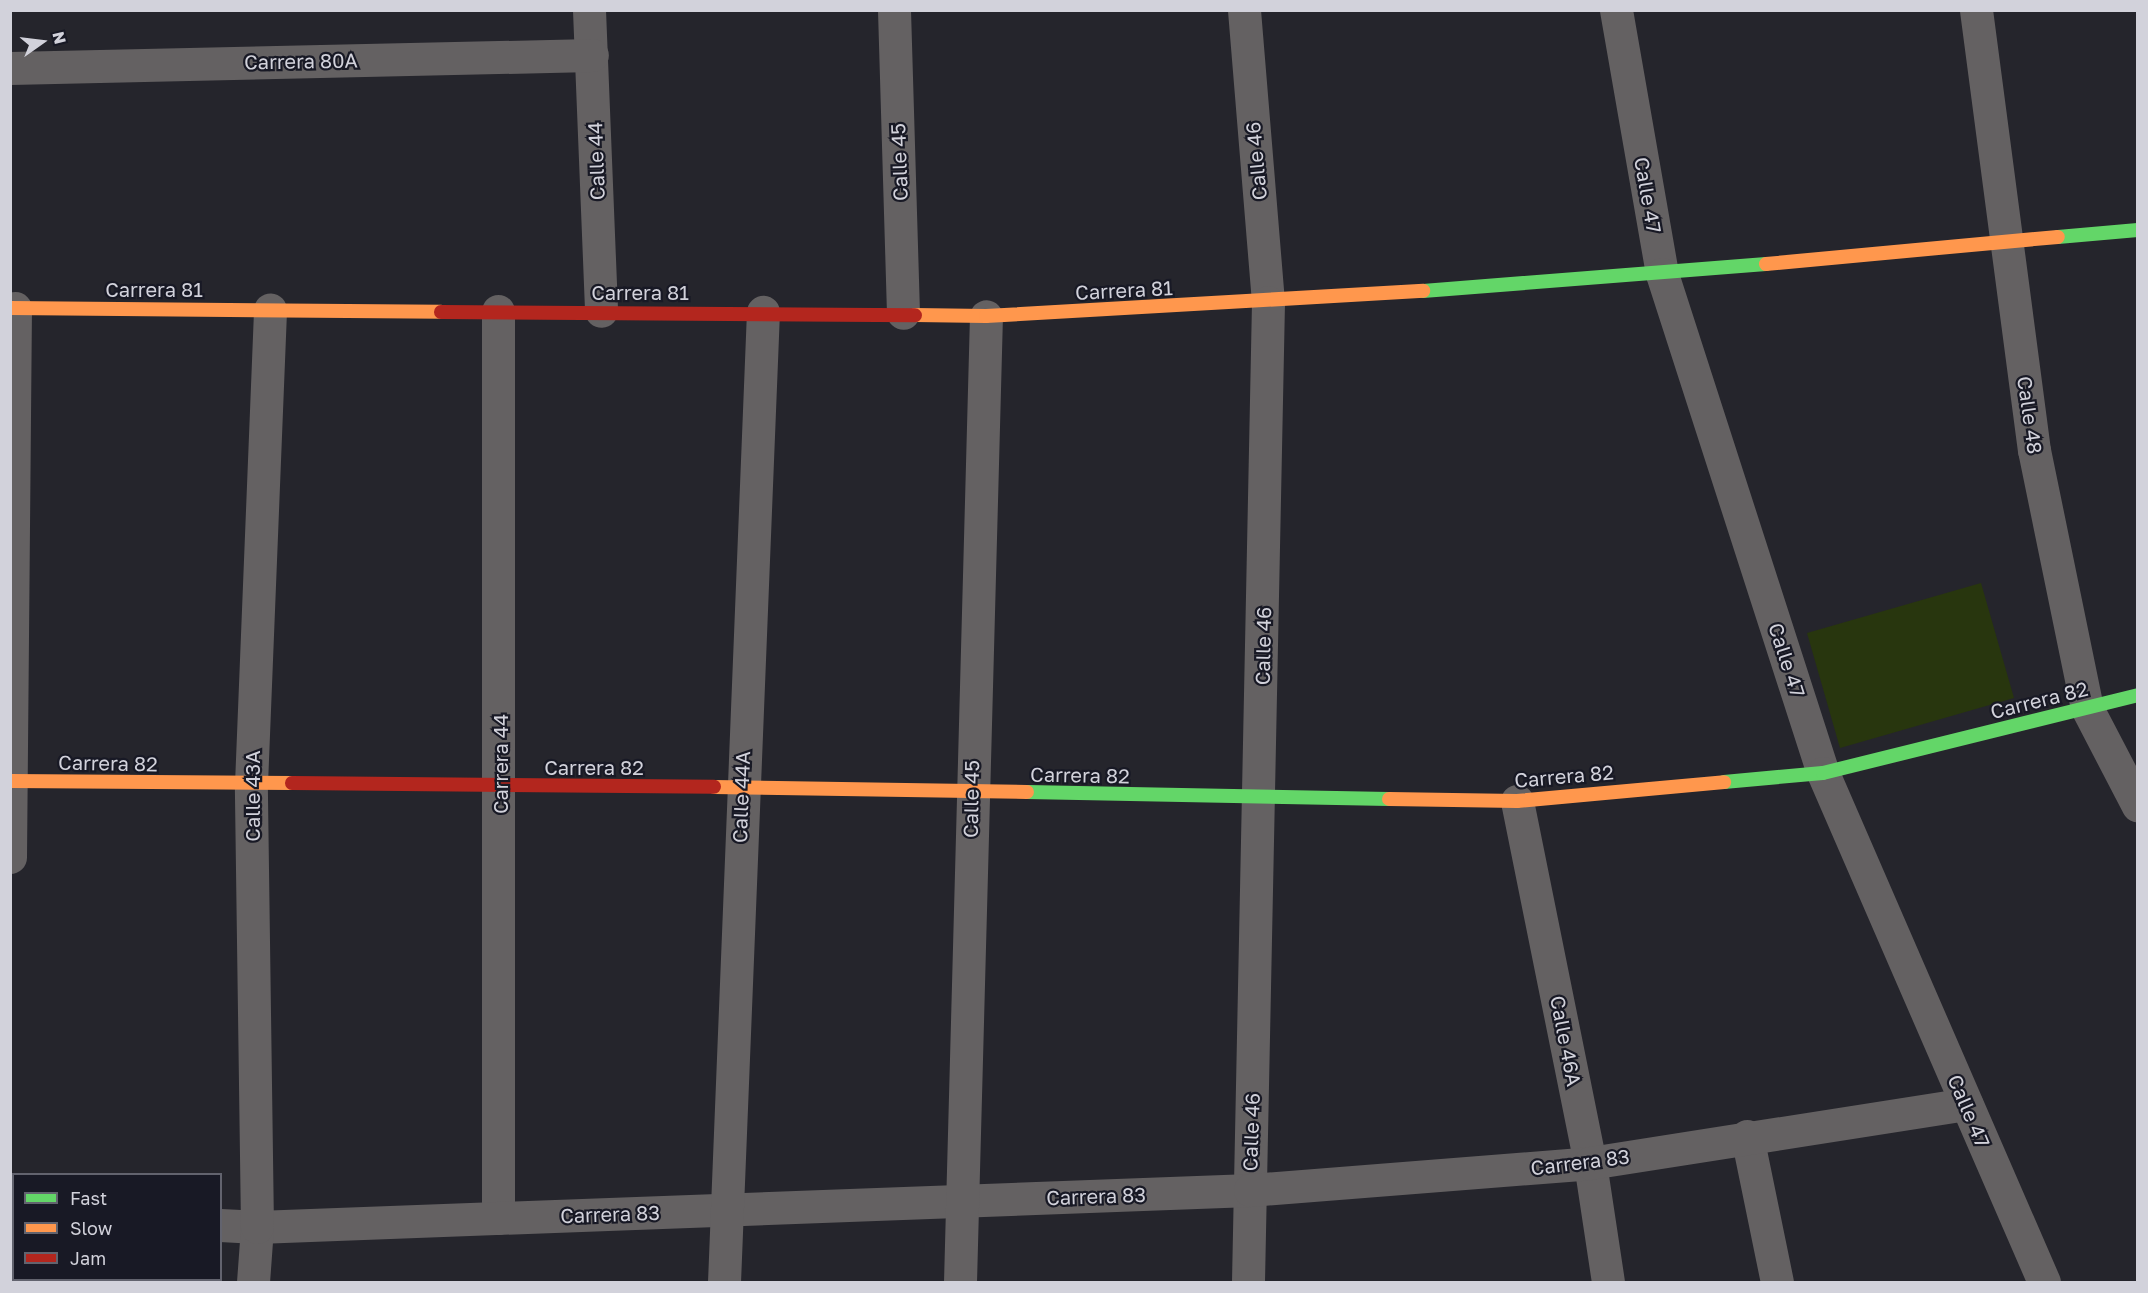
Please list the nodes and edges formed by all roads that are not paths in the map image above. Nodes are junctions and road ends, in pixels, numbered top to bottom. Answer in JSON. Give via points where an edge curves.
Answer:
{"nodes":[{"id":1,"x":590,"y":10,"type":"edge"},
{"id":2,"x":894,"y":10,"type":"edge"},
{"id":3,"x":1244,"y":10,"type":"edge"},
{"id":4,"x":1616,"y":10,"type":"edge"},
{"id":5,"x":1976,"y":10,"type":"edge"},
{"id":6,"x":592,"y":55,"type":"junction"},
{"id":7,"x":10,"y":68,"type":"edge"},
{"id":8,"x":2138,"y":230,"type":"edge"},
{"id":9,"x":2007,"y":242,"type":"junction"},
{"id":10,"x":1662,"y":274,"type":"junction"},
{"id":11,"x":1268,"y":302,"type":"junction"},
{"id":12,"x":13,"y":308,"type":"edge"},
{"id":13,"x":270,"y":309,"type":"junction"},
{"id":14,"x":498,"y":311,"type":"junction"},
{"id":15,"x":601,"y":311,"type":"junction"},
{"id":16,"x":763,"y":312,"type":"junction"},
{"id":17,"x":903,"y":313,"type":"junction"},
{"id":18,"x":986,"y":316,"type":"junction"},
{"id":19,"x":2138,"y":695,"type":"edge"},
{"id":20,"x":2087,"y":708,"type":"junction"},
{"id":21,"x":1823,"y":773,"type":"junction"},
{"id":22,"x":11,"y":781,"type":"edge"},
{"id":23,"x":251,"y":784,"type":"junction"},
{"id":24,"x":500,"y":786,"type":"junction"},
{"id":25,"x":741,"y":787,"type":"junction"},
{"id":26,"x":971,"y":792,"type":"junction"},
{"id":27,"x":1261,"y":799,"type":"junction"},
{"id":28,"x":1517,"y":801,"type":"junction"},
{"id":29,"x":2138,"y":806,"type":"edge"},
{"id":30,"x":10,"y":856,"type":"edge"},
{"id":31,"x":1966,"y":1104,"type":"junction"},
{"id":32,"x":1747,"y":1136,"type":"junction"},
{"id":33,"x":1590,"y":1163,"type":"junction"},
{"id":34,"x":1250,"y":1190,"type":"junction"},
{"id":35,"x":965,"y":1201,"type":"junction"},
{"id":36,"x":726,"y":1210,"type":"junction"},
{"id":37,"x":498,"y":1218,"type":"junction"},
{"id":38,"x":222,"y":1225,"type":"edge"},
{"id":39,"x":256,"y":1227,"type":"junction"},
{"id":40,"x":253,"y":1282,"type":"edge"},
{"id":41,"x":724,"y":1282,"type":"edge"},
{"id":42,"x":960,"y":1282,"type":"edge"},
{"id":43,"x":1248,"y":1282,"type":"edge"},
{"id":44,"x":1608,"y":1282,"type":"edge"},
{"id":45,"x":1777,"y":1282,"type":"edge"},
{"id":46,"x":2044,"y":1282,"type":"edge"}],
"edges":[{"from":1,"to":6,"type":"street","name":"Calle 44"},
{"from":2,"to":17,"type":"street","name":"Calle 45"},
{"from":3,"to":11,"type":"street","name":"Calle 46"},
{"from":4,"to":10,"type":"street","name":"Calle 47"},
{"from":5,"to":9,"type":"street","name":"Calle 48"},
{"from":6,"to":7,"type":"street","name":"Carrera 80A"},
{"from":6,"to":15,"type":"street","name":"Calle 44"},
{"from":8,"to":9,"type":"street","name":"Carrera 81"},
{"from":9,"to":10,"type":"street","name":"Carrera 81"},
{"from":9,"to":20,"type":"street","name":"Calle 48","via":[[2034,450]]},
{"from":10,"to":11,"type":"street","name":"Carrera 81"},
{"from":10,"to":21,"type":"street","name":"Calle 47"},
{"from":11,"to":18,"type":"street","name":"Carrera 81"},
{"from":11,"to":27,"type":"street","name":"Calle 46"},
{"from":12,"to":13,"type":"street","name":"Carrera 81"},
{"from":12,"to":22,"type":"street"},
{"from":13,"to":14,"type":"street","name":"Carrera 81"},
{"from":13,"to":23,"type":"street","name":"Calle 43A"},
{"from":14,"to":15,"type":"street","name":"Carrera 81"},
{"from":14,"to":24,"type":"street","name":"Carrera 44"},
{"from":15,"to":16,"type":"street","name":"Carrera 81"},
{"from":16,"to":17,"type":"street","name":"Carrera 81"},
{"from":16,"to":25,"type":"street","name":"Calle 44A"},
{"from":17,"to":18,"type":"street","name":"Carrera 81"},
{"from":18,"to":26,"type":"street","name":"Calle 45"},
{"from":19,"to":20,"type":"street","name":"Carrera 82"},
{"from":20,"to":21,"type":"street","name":"Carrera 82"},
{"from":20,"to":29,"type":"street","name":"Calle 48"},
{"from":21,"to":28,"type":"street","name":"Carrera 82"},
{"from":21,"to":31,"type":"street","name":"Calle 47"},
{"from":22,"to":23,"type":"street","name":"Carrera 82"},
{"from":22,"to":30,"type":"street"},
{"from":23,"to":24,"type":"street","name":"Carrera 82"},
{"from":23,"to":39,"type":"street","name":"Calle 43A"},
{"from":24,"to":25,"type":"street","name":"Carrera 82"},
{"from":24,"to":37,"type":"street","name":"Carrera 44"},
{"from":25,"to":26,"type":"street","name":"Carrera 82"},
{"from":25,"to":36,"type":"street","name":"Calle 44A"},
{"from":26,"to":27,"type":"street","name":"Carrera 82"},
{"from":26,"to":35,"type":"street","name":"Calle 45"},
{"from":27,"to":28,"type":"street","name":"Carrera 82"},
{"from":27,"to":34,"type":"street","name":"Calle 46"},
{"from":28,"to":33,"type":"street","name":"Calle 46A"},
{"from":31,"to":32,"type":"street","name":"Carrera 83"},
{"from":31,"to":46,"type":"street","name":"Calle 47"},
{"from":32,"to":33,"type":"street","name":"Carrera 83"},
{"from":32,"to":45,"type":"street"},
{"from":33,"to":34,"type":"street","name":"Carrera 83"},
{"from":33,"to":44,"type":"street","name":"Calle 46A"},
{"from":34,"to":35,"type":"street","name":"Carrera 83"},
{"from":34,"to":43,"type":"street","name":"Calle 46"},
{"from":35,"to":36,"type":"street","name":"Carrera 83"},
{"from":35,"to":42,"type":"street","name":"Calle 45"},
{"from":36,"to":37,"type":"street","name":"Carrera 83"},
{"from":36,"to":41,"type":"street","name":"Calle 44A"},
{"from":37,"to":39,"type":"street","name":"Carrera 83"},
{"from":38,"to":39,"type":"street","name":"Carrera 83"},
{"from":39,"to":40,"type":"street","name":"Calle 43A"}]}
